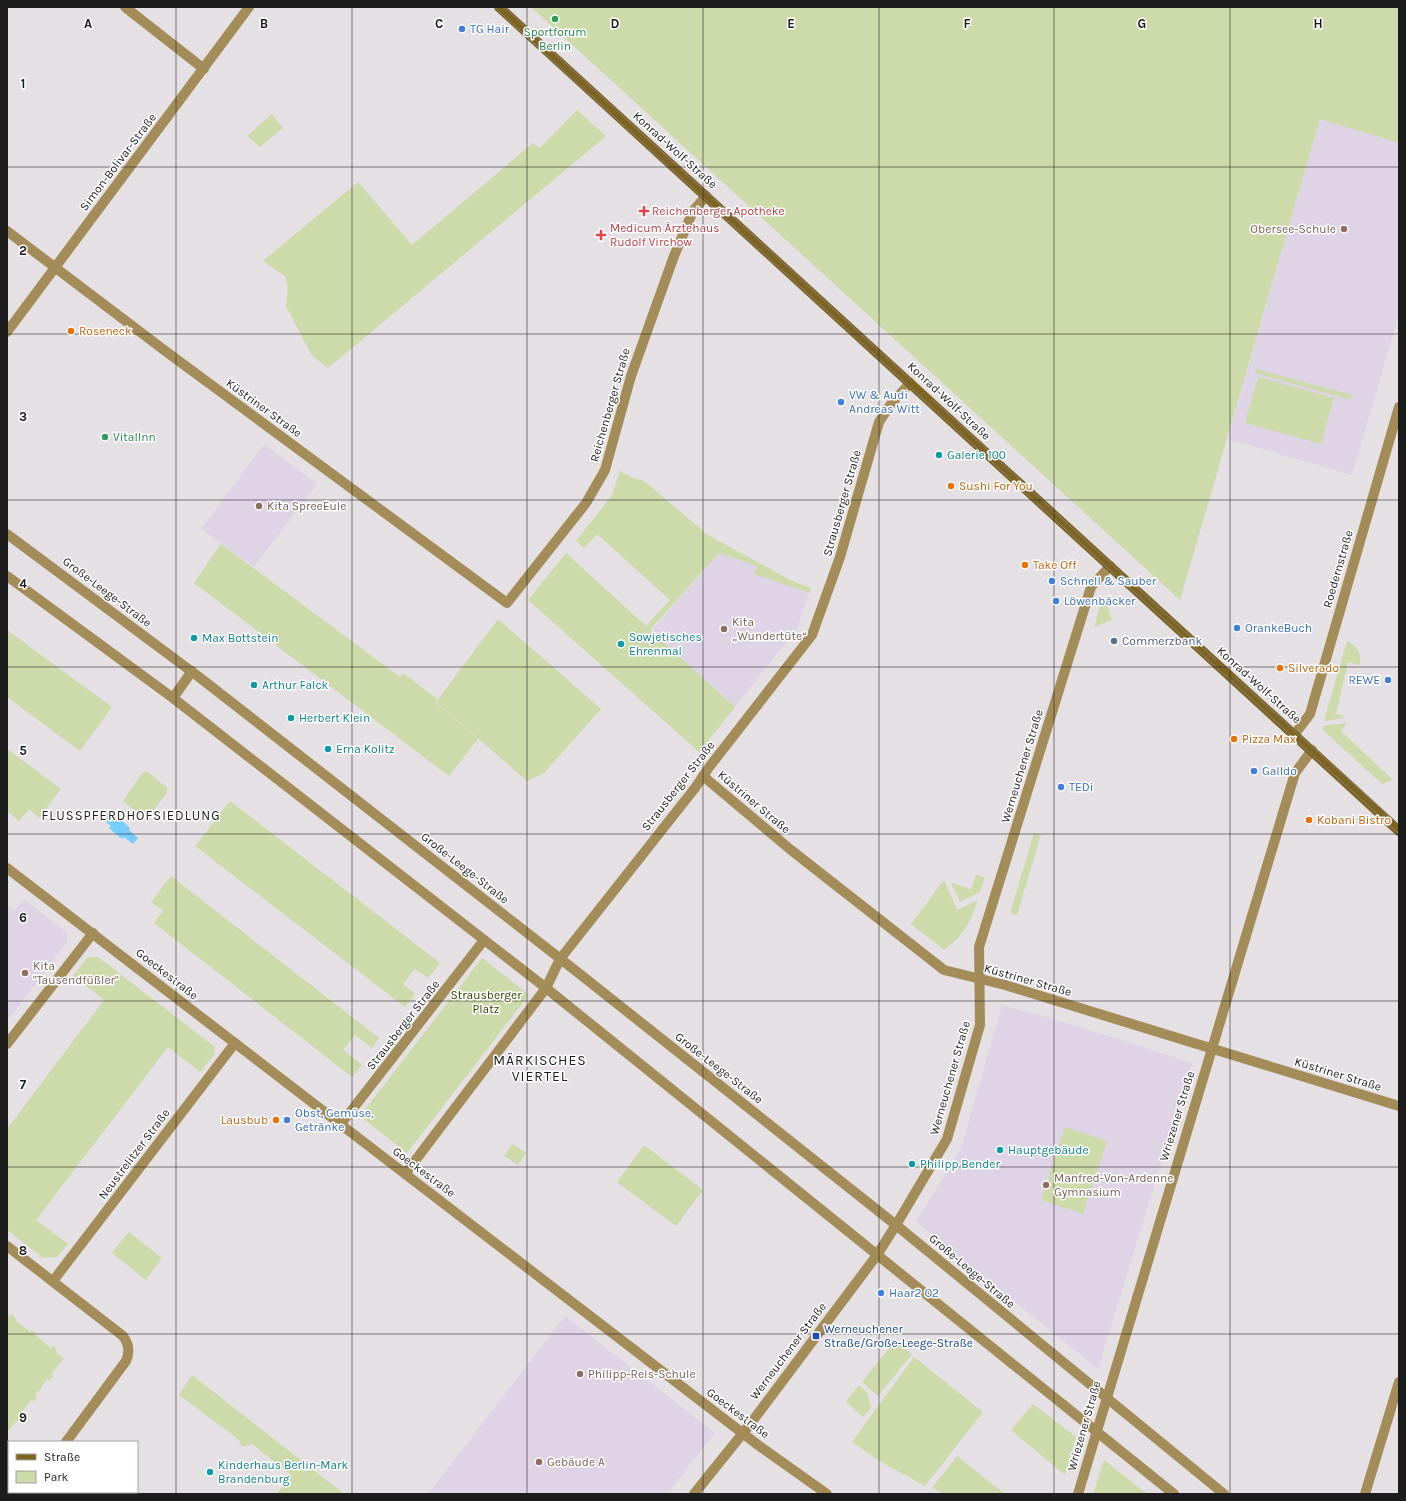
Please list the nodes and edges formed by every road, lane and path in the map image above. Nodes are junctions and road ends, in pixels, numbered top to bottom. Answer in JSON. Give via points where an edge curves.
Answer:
{"nodes":[{"id":1,"x":125,"y":7,"type":"edge"},
{"id":2,"x":249,"y":7,"type":"edge"},
{"id":3,"x":499,"y":7,"type":"edge"},
{"id":4,"x":204,"y":68,"type":"junction"},
{"id":5,"x":706,"y":196,"type":"junction"},
{"id":6,"x":7,"y":231,"type":"edge"},
{"id":7,"x":56,"y":267,"type":"junction"},
{"id":8,"x":7,"y":332,"type":"edge"},
{"id":9,"x":910,"y":383,"type":"junction"},
{"id":10,"x":1399,"y":407,"type":"edge"},
{"id":11,"x":7,"y":534,"type":"edge"},
{"id":12,"x":1110,"y":566,"type":"junction"},
{"id":13,"x":7,"y":576,"type":"edge"},
{"id":14,"x":507,"y":603,"type":"joint"},
{"id":15,"x":192,"y":671,"type":"junction"},
{"id":16,"x":173,"y":698,"type":"junction"},
{"id":17,"x":1294,"y":735,"type":"junction"},
{"id":18,"x":1312,"y":750,"type":"junction"},
{"id":19,"x":703,"y":776,"type":"junction"},
{"id":20,"x":1399,"y":831,"type":"edge"},
{"id":21,"x":7,"y":868,"type":"edge"},
{"id":22,"x":92,"y":933,"type":"junction"},
{"id":23,"x":484,"y":940,"type":"junction"},
{"id":24,"x":560,"y":959,"type":"junction"},
{"id":25,"x":980,"y":979,"type":"junction"},
{"id":26,"x":546,"y":988,"type":"junction"},
{"id":27,"x":235,"y":1043,"type":"junction"},
{"id":28,"x":7,"y":1044,"type":"edge"},
{"id":29,"x":1211,"y":1049,"type":"junction"},
{"id":30,"x":1399,"y":1106,"type":"edge"},
{"id":31,"x":341,"y":1124,"type":"junction"},
{"id":32,"x":405,"y":1174,"type":"junction"},
{"id":33,"x":896,"y":1225,"type":"junction"},
{"id":34,"x":7,"y":1246,"type":"edge"},
{"id":35,"x":877,"y":1254,"type":"junction"},
{"id":36,"x":53,"y":1281,"type":"junction"},
{"id":37,"x":1399,"y":1382,"type":"edge"},
{"id":38,"x":1107,"y":1400,"type":"junction"},
{"id":39,"x":1096,"y":1432,"type":"junction"},
{"id":40,"x":743,"y":1433,"type":"junction"},
{"id":41,"x":67,"y":1441,"type":"edge"},
{"id":42,"x":694,"y":1494,"type":"edge"},
{"id":43,"x":827,"y":1494,"type":"edge"},
{"id":44,"x":1078,"y":1494,"type":"edge"},
{"id":45,"x":1174,"y":1494,"type":"edge"},
{"id":46,"x":1224,"y":1494,"type":"edge"},
{"id":47,"x":1365,"y":1494,"type":"edge"}],
"edges":[{"from":1,"to":4,"type":"street"},
{"from":2,"to":4,"type":"street","name":"Simon-Bolivar-Straße"},
{"from":3,"to":5,"type":"main road","name":"Konrad-Wolf-Straße"},
{"from":4,"to":7,"type":"street","name":"Simon-Bolivar-Straße"},
{"from":5,"to":9,"type":"main road","name":"Konrad-Wolf-Straße"},
{"from":5,"to":14,"type":"street","name":"Reichenberger Straße","via":[[693,211],[674,256],[633,369],[605,470],[586,502]]},
{"from":6,"to":7,"type":"street","name":"Küstriner Straße"},
{"from":7,"to":8,"type":"street","name":"Simon-Bolivar-Straße"},
{"from":7,"to":14,"type":"street","name":"Küstriner Straße","via":[[168,353]]},
{"from":9,"to":12,"type":"main road","name":"Konrad-Wolf-Straße"},
{"from":9,"to":19,"type":"street","name":"Strausberger Straße","via":[[879,422],[838,564],[812,635]]},
{"from":10,"to":17,"type":"street","name":"Roedernstraße","via":[[1310,714]]},
{"from":11,"to":15,"type":"street","name":"Große-Leege-Straße"},
{"from":12,"to":17,"type":"main road","name":"Konrad-Wolf-Straße"},
{"from":12,"to":25,"type":"street","name":"Werneuchener Straße","via":[[1091,587],[1087,597],[979,947]]},
{"from":13,"to":16,"type":"street"},
{"from":15,"to":16,"type":"street"},
{"from":15,"to":24,"type":"street","name":"Große-Leege-Straße"},
{"from":16,"to":23,"type":"street"},
{"from":17,"to":18,"type":"main road","name":"Konrad-Wolf-Straße"},
{"from":18,"to":20,"type":"main road","name":"Konrad-Wolf-Straße"},
{"from":18,"to":29,"type":"street","name":"Wriezener Straße","via":[[1295,773]]},
{"from":19,"to":24,"type":"street","name":"Strausberger Straße"},
{"from":19,"to":25,"type":"street","name":"Küstriner Straße","via":[[791,850],[944,970]]},
{"from":21,"to":22,"type":"street","name":"Goeckestraße"},
{"from":22,"to":27,"type":"street","name":"Goeckestraße"},
{"from":22,"to":28,"type":"street"},
{"from":23,"to":26,"type":"street"},
{"from":23,"to":31,"type":"street","name":"Strausberger Straße"},
{"from":24,"to":26,"type":"street","name":"Strausberger Straße"},
{"from":24,"to":33,"type":"street","name":"Große-Leege-Straße"},
{"from":25,"to":29,"type":"street","name":"Küstriner Straße"},
{"from":25,"to":33,"type":"street","name":"Werneuchener Straße","via":[[980,1025],[947,1139]]},
{"from":26,"to":32,"type":"street","name":"Strausberger Straße"},
{"from":26,"to":35,"type":"street"},
{"from":27,"to":31,"type":"street","name":"Goeckestraße"},
{"from":27,"to":36,"type":"street","name":"Neustrelitzer Straße"},
{"from":29,"to":30,"type":"street","name":"Küstriner Straße"},
{"from":29,"to":38,"type":"street","name":"Wriezener Straße"},
{"from":31,"to":32,"type":"street","name":"Goeckestraße"},
{"from":32,"to":40,"type":"street","name":"Goeckestraße"},
{"from":33,"to":35,"type":"street","name":"Werneuchener Straße"},
{"from":33,"to":38,"type":"street","name":"Große-Leege-Straße"},
{"from":34,"to":36,"type":"street"},
{"from":35,"to":39,"type":"street"},
{"from":35,"to":40,"type":"street","name":"Werneuchener Straße"},
{"from":36,"to":41,"type":"street","via":[[123,1336],[128,1347],[126,1361]]},
{"from":37,"to":47,"type":"street"},
{"from":38,"to":39,"type":"street","name":"Wriezener Straße"},
{"from":38,"to":46,"type":"street","name":"Große-Leege-Straße"},
{"from":39,"to":44,"type":"street","name":"Wriezener Straße"},
{"from":39,"to":45,"type":"street"},
{"from":40,"to":42,"type":"street","name":"Werneuchener Straße"},
{"from":40,"to":43,"type":"street","name":"Goeckestraße"}]}
